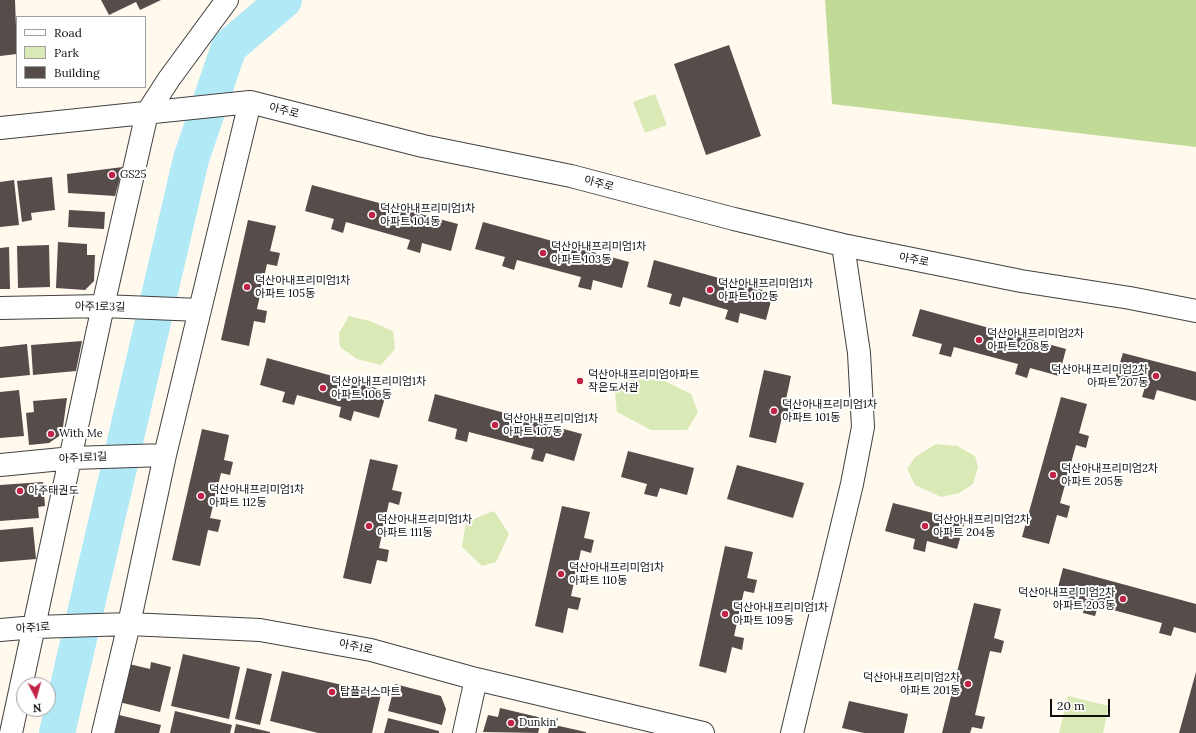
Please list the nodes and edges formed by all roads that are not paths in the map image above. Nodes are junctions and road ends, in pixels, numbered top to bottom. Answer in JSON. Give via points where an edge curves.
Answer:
{"nodes":[{"id":1,"x":227,"y":0,"type":"edge"},
{"id":2,"x":250,"y":102,"type":"junction"},
{"id":3,"x":147,"y":113,"type":"junction"},
{"id":4,"x":0,"y":128,"type":"edge"},
{"id":5,"x":843,"y":245,"type":"junction"},
{"id":6,"x":103,"y":306,"type":"junction"},
{"id":7,"x":0,"y":308,"type":"edge"},
{"id":8,"x":200,"y":310,"type":"junction"},
{"id":9,"x":1196,"y":310,"type":"edge"},
{"id":10,"x":165,"y":455,"type":"junction"},
{"id":11,"x":72,"y":458,"type":"junction"},
{"id":12,"x":0,"y":465,"type":"edge"},
{"id":13,"x":129,"y":624,"type":"junction"},
{"id":14,"x":35,"y":627,"type":"junction"},
{"id":15,"x":0,"y":630,"type":"edge"},
{"id":16,"x":476,"y":680,"type":"junction"},
{"id":17,"x":11,"y":733,"type":"edge"},
{"id":18,"x":103,"y":733,"type":"edge"},
{"id":19,"x":464,"y":733,"type":"edge"},
{"id":20,"x":703,"y":733,"type":"edge"},
{"id":21,"x":792,"y":733,"type":"edge"}],
"edges":[{"from":1,"to":3,"type":"street"},
{"from":2,"to":3,"type":"street","name":"아주로"},
{"from":2,"to":5,"type":"street","name":"아주로","via":[[423,146],[571,176]]},
{"from":2,"to":8,"type":"street"},
{"from":3,"to":4,"type":"street","name":"아주로"},
{"from":3,"to":6,"type":"street"},
{"from":5,"to":9,"type":"street","name":"아주로","via":[[1021,281]]},
{"from":5,"to":21,"type":"street","via":[[859,353],[863,427],[852,484]]},
{"from":6,"to":7,"type":"street","name":"아주1로3길"},
{"from":6,"to":8,"type":"street","name":"아주1로3길"},
{"from":6,"to":11,"type":"street"},
{"from":8,"to":10,"type":"street"},
{"from":10,"to":11,"type":"street","name":"아주1로1길"},
{"from":10,"to":13,"type":"street"},
{"from":11,"to":12,"type":"street","name":"아주1로1길"},
{"from":11,"to":14,"type":"street"},
{"from":13,"to":14,"type":"street","name":"아주1로"},
{"from":13,"to":16,"type":"street","name":"아주1로","via":[[260,630],[371,650]]},
{"from":13,"to":18,"type":"street"},
{"from":14,"to":15,"type":"street","name":"아주1로"},
{"from":14,"to":17,"type":"street"},
{"from":16,"to":19,"type":"street"},
{"from":16,"to":20,"type":"street","name":"아주1로"}]}
